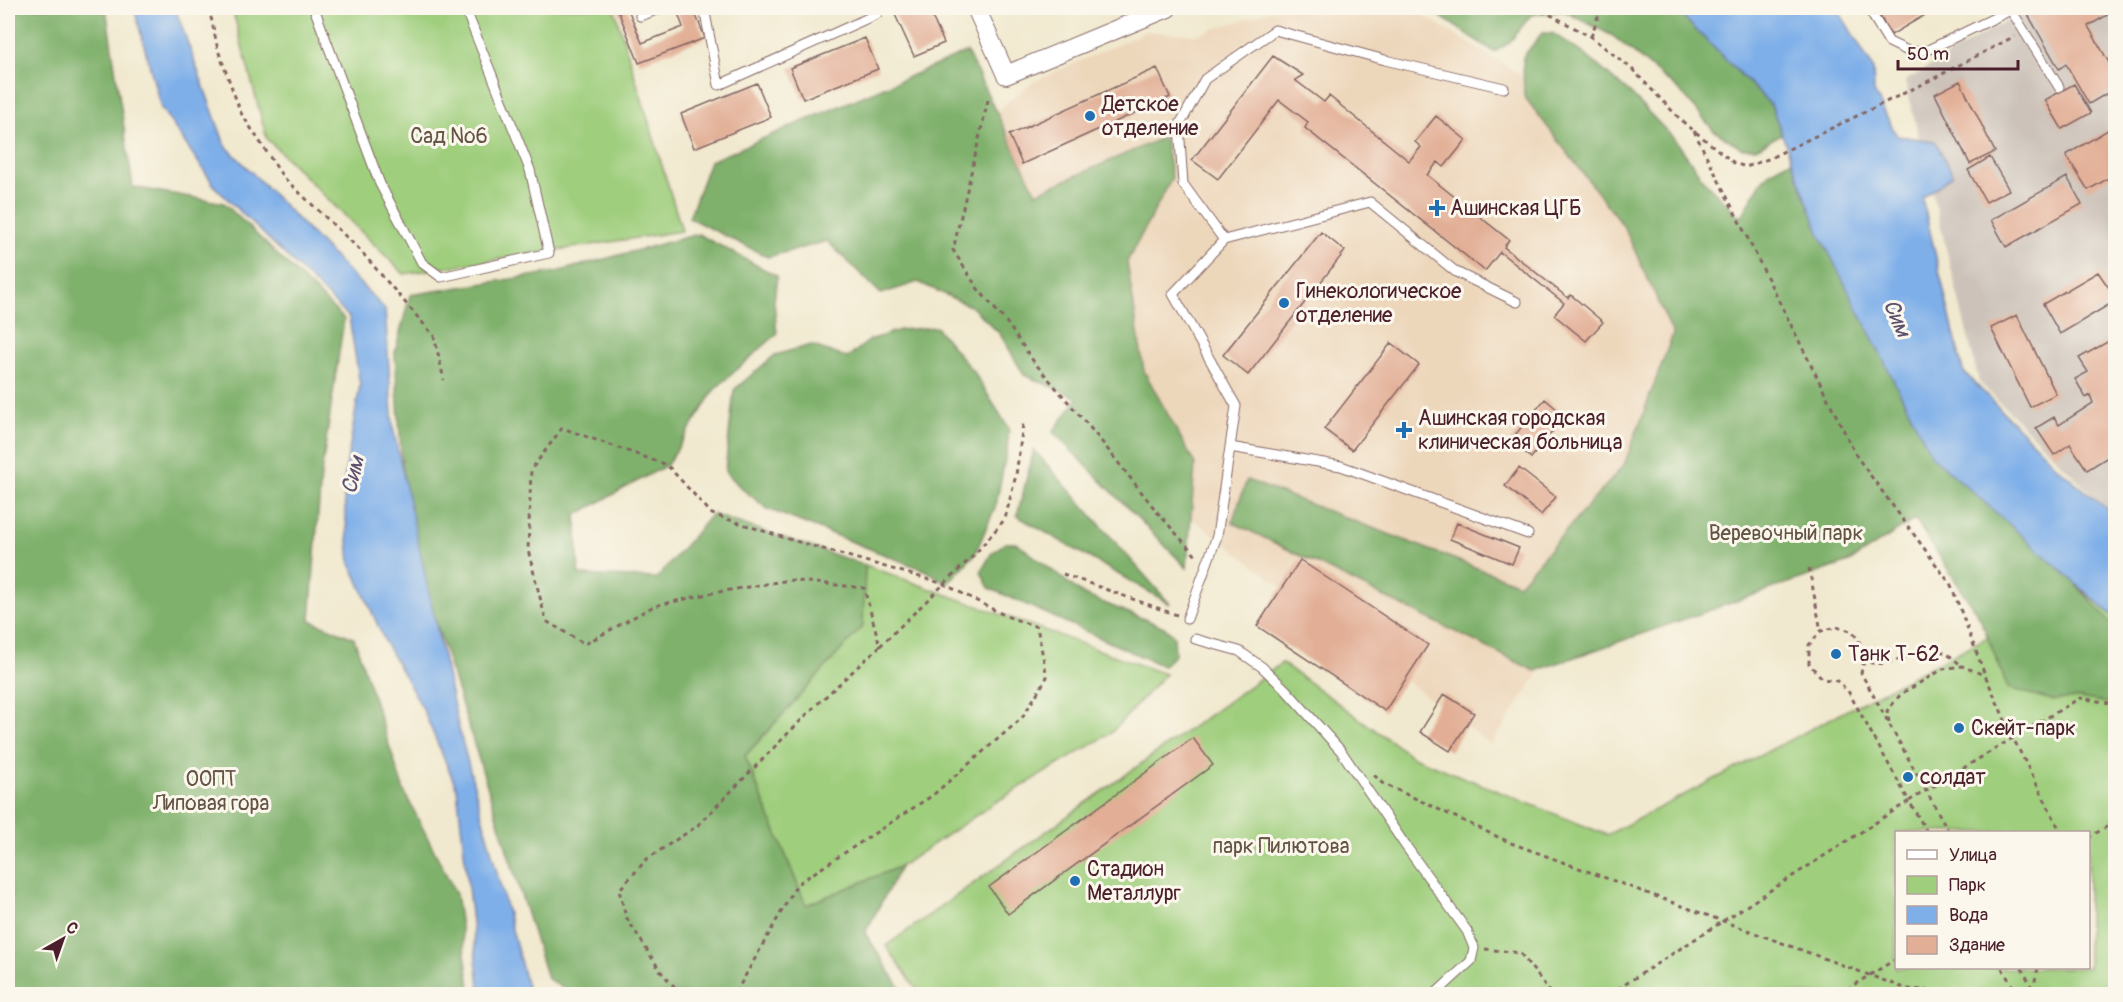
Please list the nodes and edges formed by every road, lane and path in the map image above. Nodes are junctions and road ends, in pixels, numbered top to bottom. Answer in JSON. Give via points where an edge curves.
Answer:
{"nodes":[{"id":1,"x":209,"y":8,"type":"edge"},
{"id":2,"x":314,"y":8,"type":"edge"},
{"id":3,"x":465,"y":8,"type":"edge"},
{"id":4,"x":662,"y":8,"type":"edge"},
{"id":5,"x":704,"y":8,"type":"edge"},
{"id":6,"x":874,"y":8,"type":"edge"},
{"id":7,"x":976,"y":8,"type":"edge"},
{"id":8,"x":1168,"y":8,"type":"edge"},
{"id":9,"x":1533,"y":8,"type":"edge"},
{"id":10,"x":1597,"y":8,"type":"edge"},
{"id":11,"x":1868,"y":8,"type":"edge"},
{"id":12,"x":2013,"y":9,"type":"edge"},
{"id":13,"x":640,"y":16,"type":"dead end"},
{"id":14,"x":2023,"y":31,"type":"junction"},
{"id":15,"x":1591,"y":37,"type":"junction"},
{"id":16,"x":2060,"y":87,"type":"dead end"},
{"id":17,"x":1504,"y":88,"type":"dead end"},
{"id":18,"x":988,"y":100,"type":"dead end"},
{"id":19,"x":1694,"y":131,"type":"junction"},
{"id":20,"x":1224,"y":240,"type":"junction"},
{"id":21,"x":1517,"y":302,"type":"dead end"},
{"id":22,"x":444,"y":380,"type":"dead end"},
{"id":23,"x":1023,"y":424,"type":"dead end"},
{"id":24,"x":1230,"y":447,"type":"junction"},
{"id":25,"x":1528,"y":534,"type":"dead end"},
{"id":26,"x":1206,"y":567,"type":"junction"},
{"id":27,"x":1809,"y":568,"type":"dead end"},
{"id":28,"x":1063,"y":574,"type":"dead end"},
{"id":29,"x":944,"y":584,"type":"junction"},
{"id":30,"x":1187,"y":619,"type":"joint"},
{"id":31,"x":1821,"y":631,"type":"junction"},
{"id":32,"x":1196,"y":639,"type":"dead end"},
{"id":33,"x":880,"y":646,"type":"junction"},
{"id":34,"x":1864,"y":661,"type":"junction"},
{"id":35,"x":1962,"y":666,"type":"junction"},
{"id":36,"x":1985,"y":675,"type":"junction"},
{"id":37,"x":2115,"y":704,"type":"edge"},
{"id":38,"x":1890,"y":727,"type":"junction"},
{"id":39,"x":2013,"y":738,"type":"junction"},
{"id":40,"x":1374,"y":775,"type":"dead end"},
{"id":41,"x":1926,"y":791,"type":"junction"},
{"id":42,"x":1909,"y":801,"type":"junction"},
{"id":43,"x":2115,"y":821,"type":"edge"},
{"id":44,"x":1926,"y":831,"type":"edge"},
{"id":45,"x":1947,"y":831,"type":"edge"},
{"id":46,"x":2060,"y":831,"type":"edge"},
{"id":47,"x":2090,"y":837,"type":"edge"},
{"id":48,"x":1723,"y":922,"type":"junction"},
{"id":49,"x":1474,"y":948,"type":"junction"},
{"id":50,"x":1895,"y":960,"type":"edge"},
{"id":51,"x":2003,"y":969,"type":"edge"},
{"id":52,"x":2023,"y":969,"type":"edge"},
{"id":53,"x":2038,"y":969,"type":"edge"},
{"id":54,"x":1870,"y":975,"type":"junction"},
{"id":55,"x":2033,"y":989,"type":"junction"},
{"id":56,"x":2115,"y":989,"type":"edge"},
{"id":57,"x":681,"y":994,"type":"edge"},
{"id":58,"x":735,"y":994,"type":"edge"},
{"id":59,"x":1435,"y":994,"type":"edge"},
{"id":60,"x":1552,"y":994,"type":"edge"},
{"id":61,"x":1610,"y":994,"type":"edge"},
{"id":62,"x":1839,"y":994,"type":"edge"},
{"id":63,"x":1987,"y":994,"type":"edge"},
{"id":64,"x":2017,"y":994,"type":"edge"},
{"id":65,"x":2024,"y":994,"type":"edge"},
{"id":66,"x":2035,"y":994,"type":"edge"},
{"id":67,"x":2103,"y":994,"type":"edge"}],
"edges":[{"from":1,"to":22,"type":"path","via":[[218,50],[241,113],[283,177],[359,249],[434,336]]},
{"from":2,"to":3,"type":"lane","via":[[380,184],[422,263],[441,277],[549,253],[530,170]]},
{"from":4,"to":13,"type":"lane"},
{"from":5,"to":6,"type":"lane","via":[[719,85],[876,14]]},
{"from":7,"to":8,"type":"street","via":[[1006,75]]},
{"from":9,"to":15,"type":"path"},
{"from":10,"to":15,"type":"path","via":[[1600,10]]},
{"from":11,"to":12,"type":"lane","via":[[1889,42],[1910,52],[1928,50]]},
{"from":12,"to":14,"type":"lane"},
{"from":14,"to":16,"type":"lane"},
{"from":14,"to":19,"type":"path","via":[[1746,167]]},
{"from":15,"to":19,"type":"path","via":[[1631,68]]},
{"from":17,"to":20,"type":"lane","via":[[1275,30],[1205,79],[1179,126],[1183,184]]},
{"from":18,"to":26,"type":"path","via":[[953,250],[978,290],[1034,362]]},
{"from":19,"to":36,"type":"path","via":[[1857,458],[1951,585]]},
{"from":20,"to":21,"type":"lane","via":[[1370,202],[1456,272]]},
{"from":20,"to":24,"type":"lane","via":[[1173,294],[1236,406]]},
{"from":23,"to":29,"type":"path","via":[[1005,519]]},
{"from":24,"to":25,"type":"lane","via":[[1341,466]]},
{"from":24,"to":26,"type":"lane","via":[[1217,536]]},
{"from":26,"to":30,"type":"lane"},
{"from":27,"to":31,"type":"path"},
{"from":28,"to":30,"type":"path"},
{"from":29,"to":33,"type":"path"},
{"from":29,"to":33,"type":"path","via":[[712,514],[667,465],[562,428],[531,470],[528,550],[546,621],[585,644],[654,606],[789,580],[864,588]]},
{"from":29,"to":58,"type":"path","via":[[1006,616],[1037,627],[1047,677],[1022,718],[933,795],[797,885]]},
{"from":31,"to":34,"type":"path","via":[[1836,627],[1851,631],[1859,640]]},
{"from":31,"to":42,"type":"path","via":[[1809,645],[1809,664],[1823,678],[1838,681],[1848,691]]},
{"from":32,"to":49,"type":"lane","via":[[1239,651],[1262,667],[1341,751],[1467,931]]},
{"from":33,"to":57,"type":"path","via":[[697,826],[647,859],[619,890],[626,917],[661,972]]},
{"from":34,"to":35,"type":"path","via":[[1876,665],[1893,663],[1926,651],[1943,652]]},
{"from":34,"to":38,"type":"path","via":[[1861,673]]},
{"from":35,"to":36,"type":"path"},
{"from":35,"to":38,"type":"path","via":[[1943,669],[1901,694],[1887,711]]},
{"from":36,"to":39,"type":"path"},
{"from":37,"to":39,"type":"path","via":[[2080,698]]},
{"from":38,"to":41,"type":"path"},
{"from":39,"to":41,"type":"path"},
{"from":39,"to":46,"type":"path"},
{"from":40,"to":48,"type":"path","via":[[1382,783],[1511,843]]},
{"from":41,"to":42,"type":"path"},
{"from":41,"to":45,"type":"path"},
{"from":42,"to":44,"type":"path"},
{"from":42,"to":48,"type":"path"},
{"from":43,"to":47,"type":"path"},
{"from":48,"to":54,"type":"path"},
{"from":48,"to":61,"type":"path"},
{"from":49,"to":59,"type":"lane","via":[[1472,961]]},
{"from":49,"to":60,"type":"path","via":[[1520,952]]},
{"from":50,"to":54,"type":"path"},
{"from":51,"to":64,"type":"path"},
{"from":52,"to":55,"type":"path"},
{"from":53,"to":55,"type":"path"},
{"from":54,"to":62,"type":"path"},
{"from":54,"to":63,"type":"path","via":[[1907,989]]},
{"from":55,"to":65,"type":"path"},
{"from":55,"to":66,"type":"path"},
{"from":56,"to":67,"type":"path"}]}
